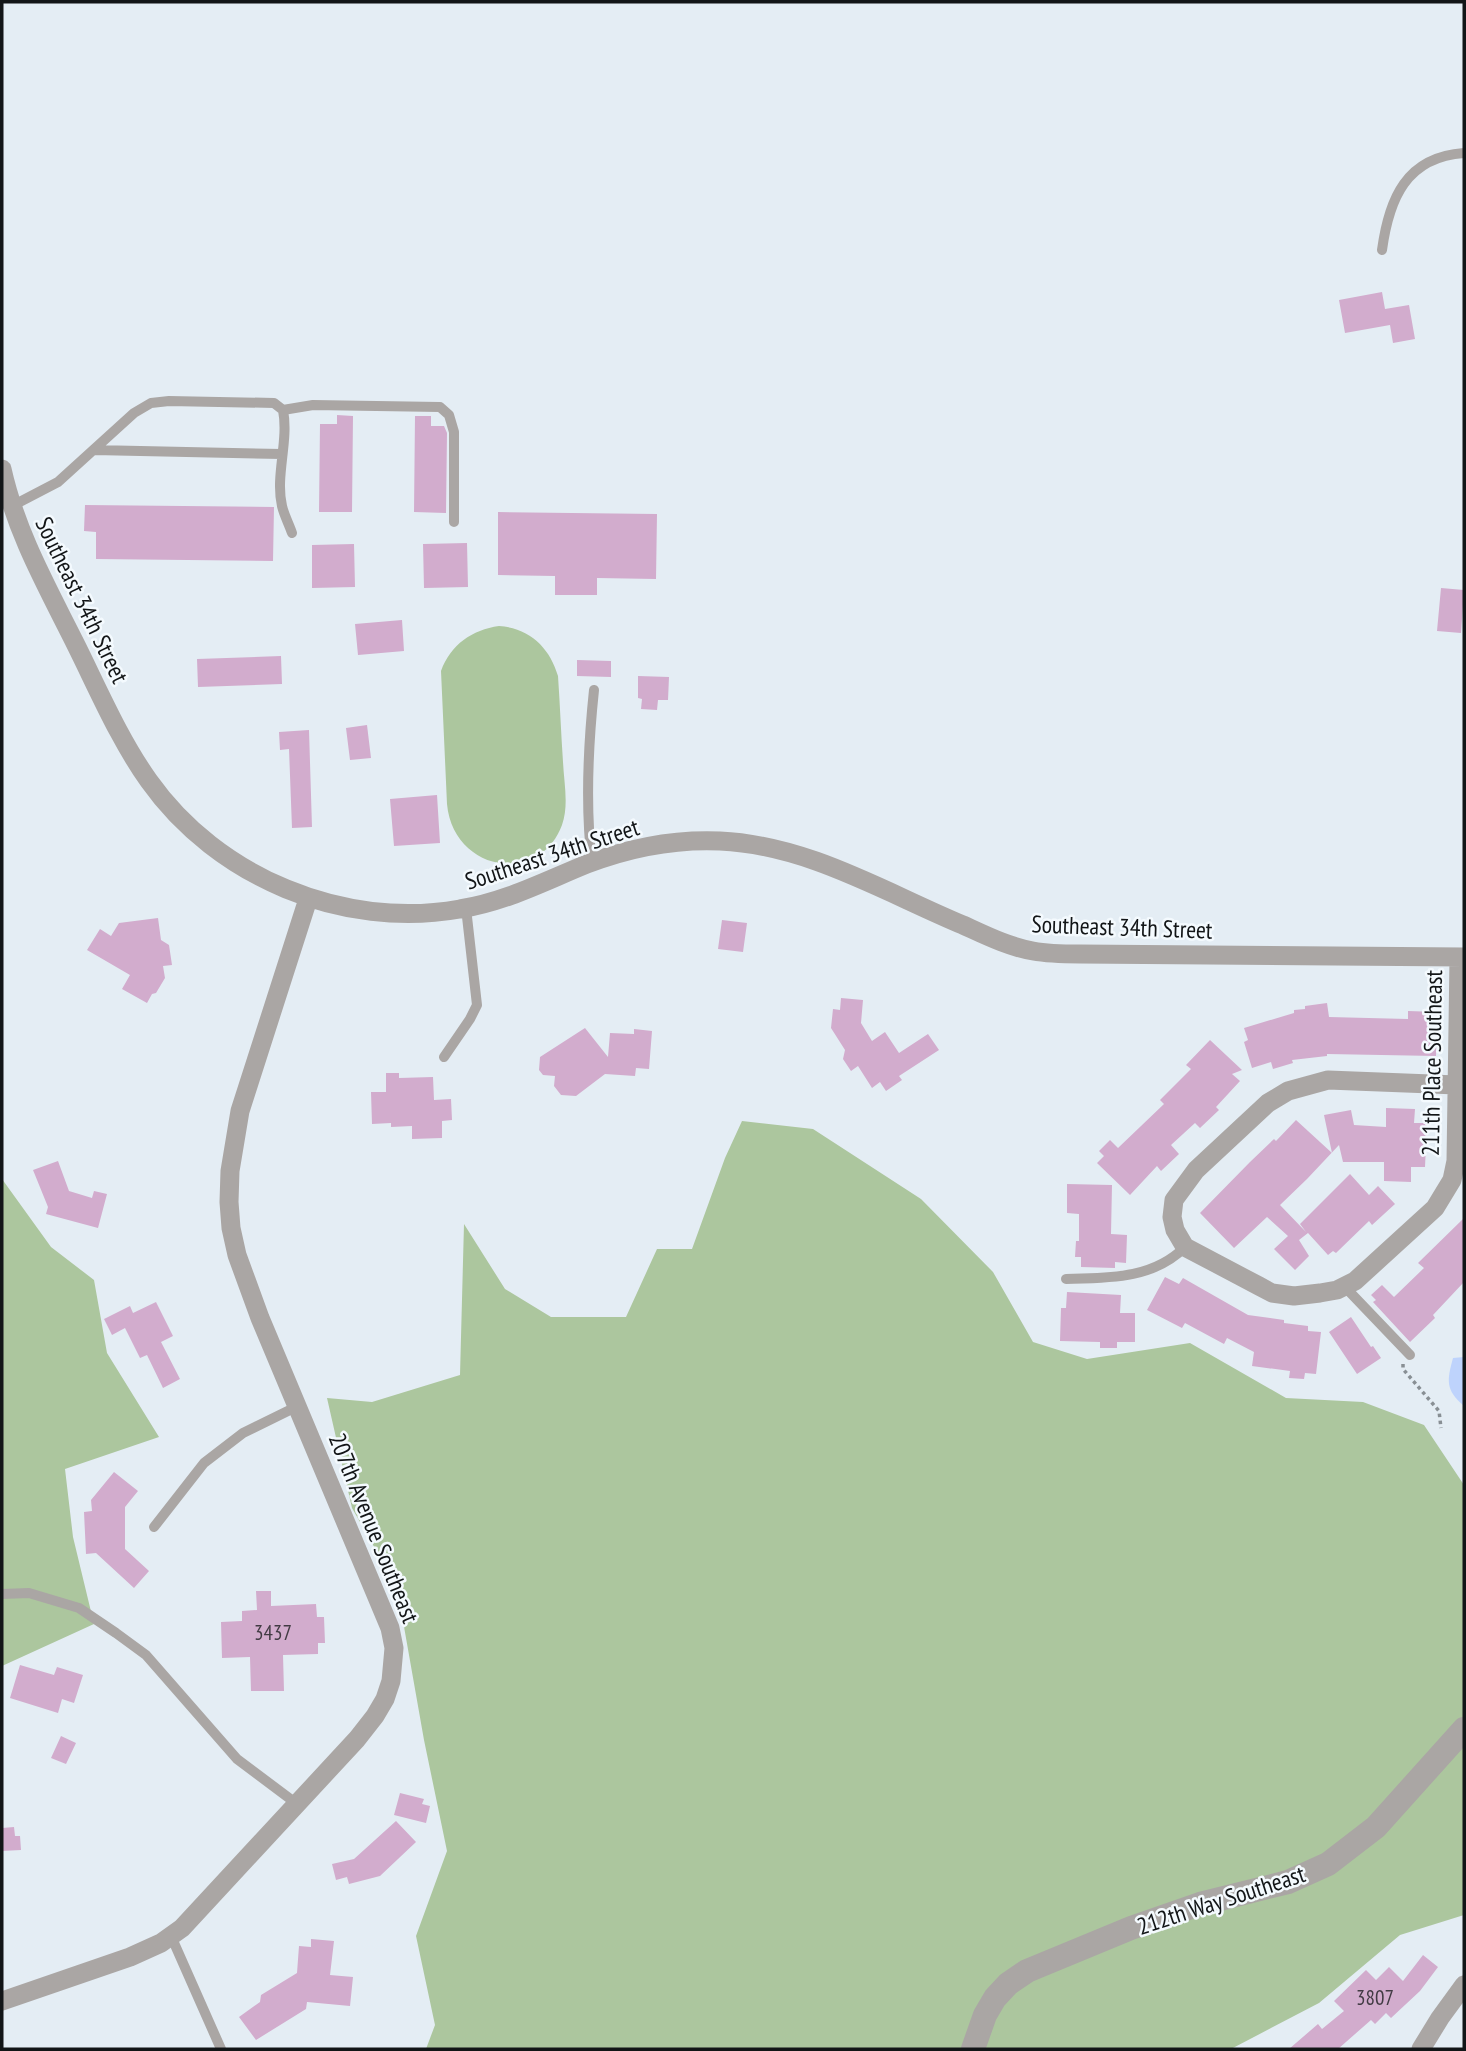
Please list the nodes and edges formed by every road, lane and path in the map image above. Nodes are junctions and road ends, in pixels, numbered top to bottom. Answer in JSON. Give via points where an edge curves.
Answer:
{"nodes":[{"id":1,"x":1464,"y":153,"type":"edge"},
{"id":2,"x":1382,"y":250,"type":"dead end"},
{"id":3,"x":283,"y":410,"type":"junction"},
{"id":4,"x":94,"y":450,"type":"junction"},
{"id":5,"x":282,"y":454,"type":"junction"},
{"id":6,"x":2,"y":469,"type":"edge"},
{"id":7,"x":10,"y":506,"type":"junction"},
{"id":8,"x":454,"y":522,"type":"dead end"},
{"id":9,"x":292,"y":533,"type":"dead end"},
{"id":10,"x":594,"y":690,"type":"dead end"},
{"id":11,"x":592,"y":863,"type":"junction"},
{"id":12,"x":308,"y":899,"type":"junction"},
{"id":13,"x":466,"y":908,"type":"junction"},
{"id":14,"x":1462,"y":958,"type":"edge"},
{"id":15,"x":444,"y":1057,"type":"dead end"},
{"id":16,"x":1457,"y":1085,"type":"junction"},
{"id":17,"x":1185,"y":1247,"type":"junction"},
{"id":18,"x":1066,"y":1279,"type":"dead end"},
{"id":19,"x":1344,"y":1286,"type":"junction"},
{"id":20,"x":1409,"y":1354,"type":"joint"},
{"id":21,"x":298,"y":1406,"type":"junction"},
{"id":22,"x":1441,"y":1428,"type":"dead end"},
{"id":23,"x":154,"y":1527,"type":"dead end"},
{"id":24,"x":2,"y":1594,"type":"edge"},
{"id":25,"x":1464,"y":1729,"type":"edge"},
{"id":26,"x":297,"y":1804,"type":"junction"},
{"id":27,"x":171,"y":1936,"type":"junction"},
{"id":28,"x":1464,"y":1985,"type":"edge"},
{"id":29,"x":2,"y":2001,"type":"edge"},
{"id":30,"x":221,"y":2049,"type":"edge"},
{"id":31,"x":973,"y":2049,"type":"edge"},
{"id":32,"x":1421,"y":2049,"type":"edge"}],
"edges":[{"from":1,"to":2,"type":"lane","via":[[1421,164],[1402,186],[1386,220]]},
{"from":3,"to":4,"type":"lane","via":[[274,403],[151,403]]},
{"from":3,"to":5,"type":"lane"},
{"from":3,"to":8,"type":"lane","via":[[313,405],[440,407],[449,415],[454,432]]},
{"from":4,"to":5,"type":"lane"},
{"from":4,"to":7,"type":"lane","via":[[58,482]]},
{"from":5,"to":9,"type":"lane","via":[[281,504]]},
{"from":6,"to":7,"type":"street","name":"Southeast 34th Street"},
{"from":7,"to":12,"type":"street","name":"Southeast 34th Street","via":[[127,747],[149,782],[195,832],[232,861]]},
{"from":10,"to":11,"type":"lane","via":[[589,739]]},
{"from":11,"to":13,"type":"street","name":"Southeast 34th Street","via":[[500,900]]},
{"from":11,"to":14,"type":"street","name":"Southeast 34th Street","via":[[620,853],[693,841],[763,846],[846,872],[1031,951]]},
{"from":12,"to":13,"type":"street","name":"Southeast 34th Street","via":[[383,913]]},
{"from":12,"to":21,"type":"street","name":"207th Avenue Southeast","via":[[240,1111],[229,1202],[237,1255]]},
{"from":13,"to":15,"type":"lane","via":[[477,1005]]},
{"from":14,"to":16,"type":"street","name":"211th Place Southeast"},
{"from":16,"to":17,"type":"street","via":[[1328,1080],[1288,1091],[1268,1103],[1196,1170],[1174,1200],[1175,1230]]},
{"from":16,"to":19,"type":"street","name":"211th Place Southeast","via":[[1456,1161],[1445,1194],[1365,1272]]},
{"from":17,"to":18,"type":"lane","via":[[1172,1260],[1123,1278]]},
{"from":17,"to":19,"type":"street","name":"211th Place Southeast","via":[[1272,1293],[1294,1296]]},
{"from":19,"to":20,"type":"lane"},
{"from":20,"to":22,"type":"path","via":[[1403,1369],[1439,1411]]},
{"from":21,"to":23,"type":"lane","via":[[243,1433],[204,1463]]},
{"from":21,"to":26,"type":"street","name":"207th Avenue Southeast","via":[[390,1628],[394,1648],[391,1681],[375,1716]]},
{"from":24,"to":26,"type":"lane","via":[[29,1593],[79,1608],[116,1633],[146,1656],[237,1759]]},
{"from":25,"to":31,"type":"street","name":"212th Way Southeast","via":[[1376,1827],[1328,1864],[1288,1882],[1130,1928],[1027,1971],[995,1998]]},
{"from":26,"to":27,"type":"street","name":"207th Avenue Southeast"},
{"from":27,"to":29,"type":"street","name":"207th Avenue Southeast","via":[[130,1957]]},
{"from":27,"to":30,"type":"lane"},
{"from":28,"to":32,"type":"street"}]}
